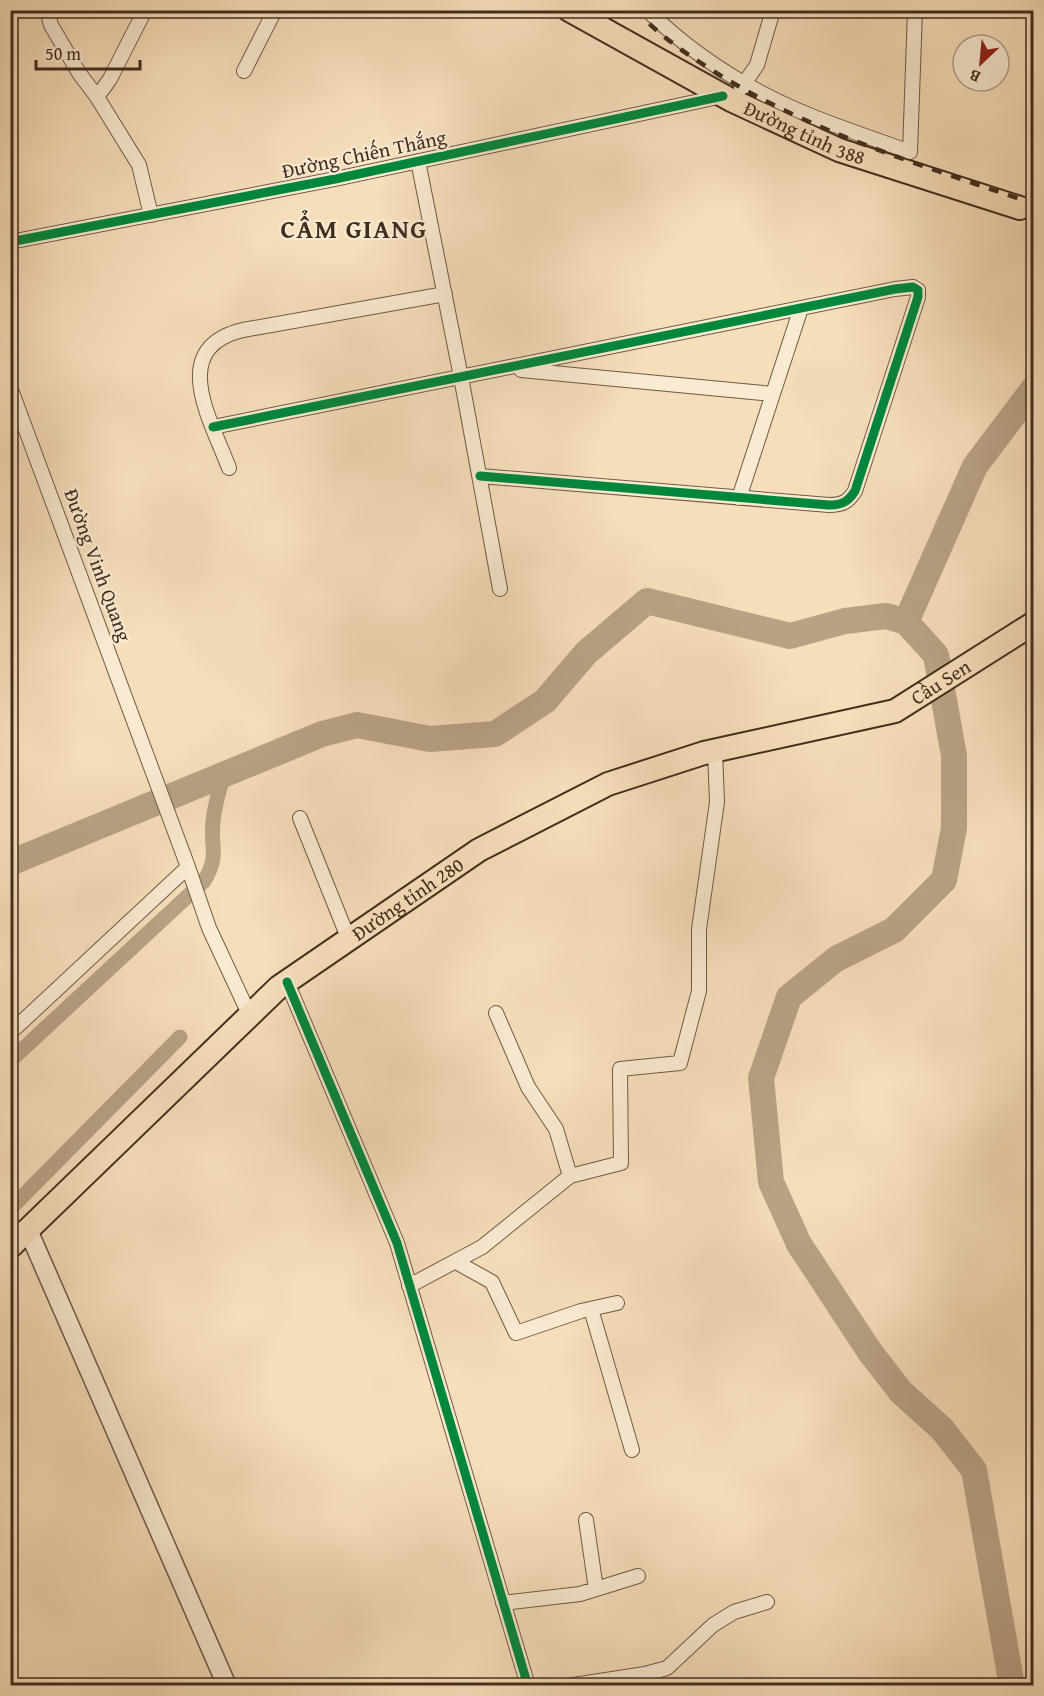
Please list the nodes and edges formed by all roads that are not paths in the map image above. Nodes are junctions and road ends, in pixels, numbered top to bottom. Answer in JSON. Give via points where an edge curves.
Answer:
{"nodes":[{"id":1,"x":47,"y":10,"type":"edge"},
{"id":2,"x":145,"y":10,"type":"edge"},
{"id":3,"x":275,"y":10,"type":"edge"},
{"id":4,"x":569,"y":10,"type":"edge"},
{"id":5,"x":647,"y":10,"type":"edge"},
{"id":6,"x":773,"y":10,"type":"edge"},
{"id":7,"x":915,"y":10,"type":"edge"},
{"id":8,"x":244,"y":71,"type":"dead end"},
{"id":9,"x":745,"y":83,"type":"junction"},
{"id":10,"x":97,"y":97,"type":"junction"},
{"id":11,"x":727,"y":98,"type":"junction"},
{"id":12,"x":418,"y":161,"type":"junction"},
{"id":13,"x":1020,"y":208,"type":"dead end"},
{"id":14,"x":151,"y":215,"type":"junction"},
{"id":15,"x":10,"y":242,"type":"edge"},
{"id":16,"x":445,"y":294,"type":"junction"},
{"id":17,"x":801,"y":308,"type":"junction"},
{"id":18,"x":506,"y":368,"type":"junction"},
{"id":19,"x":461,"y":378,"type":"junction"},
{"id":20,"x":10,"y":387,"type":"edge"},
{"id":21,"x":773,"y":394,"type":"junction"},
{"id":22,"x":213,"y":427,"type":"junction"},
{"id":23,"x":229,"y":468,"type":"dead end"},
{"id":24,"x":480,"y":477,"type":"junction"},
{"id":25,"x":739,"y":498,"type":"junction"},
{"id":26,"x":500,"y":589,"type":"dead end"},
{"id":27,"x":1034,"y":623,"type":"edge"},
{"id":28,"x":897,"y":710,"type":"joint"},
{"id":29,"x":715,"y":751,"type":"junction"},
{"id":30,"x":300,"y":818,"type":"dead end"},
{"id":31,"x":188,"y":867,"type":"junction"},
{"id":32,"x":349,"y":940,"type":"junction"},
{"id":33,"x":287,"y":982,"type":"junction"},
{"id":34,"x":496,"y":1013,"type":"dead end"},
{"id":35,"x":250,"y":1016,"type":"junction"},
{"id":36,"x":10,"y":1033,"type":"edge"},
{"id":37,"x":570,"y":1176,"type":"junction"},
{"id":38,"x":28,"y":1230,"type":"junction"},
{"id":39,"x":10,"y":1247,"type":"edge"},
{"id":40,"x":456,"y":1262,"type":"junction"},
{"id":41,"x":409,"y":1286,"type":"junction"},
{"id":42,"x":617,"y":1303,"type":"dead end"},
{"id":43,"x":591,"y":1309,"type":"junction"},
{"id":44,"x":632,"y":1450,"type":"dead end"},
{"id":45,"x":586,"y":1520,"type":"dead end"},
{"id":46,"x":638,"y":1576,"type":"dead end"},
{"id":47,"x":596,"y":1589,"type":"junction"},
{"id":48,"x":767,"y":1602,"type":"dead end"},
{"id":49,"x":503,"y":1603,"type":"junction"},
{"id":50,"x":227,"y":1686,"type":"edge"},
{"id":51,"x":528,"y":1686,"type":"edge"},
{"id":52,"x":567,"y":1686,"type":"edge"}],
"edges":[{"from":1,"to":10,"type":"street","via":[[51,25],[79,74]]},
{"from":2,"to":10,"type":"street"},
{"from":3,"to":8,"type":"street"},
{"from":4,"to":11,"type":"main road","name":"Đường tỉnh 388"},
{"from":5,"to":9,"type":"street","via":[[690,48]]},
{"from":6,"to":9,"type":"street","via":[[757,65]]},
{"from":7,"to":9,"type":"street","via":[[910,152],[815,118]]},
{"from":9,"to":11,"type":"street"},
{"from":10,"to":14,"type":"street","via":[[138,165]]},
{"from":11,"to":12,"type":"street","name":"Đường Chiến Thắng"},
{"from":11,"to":13,"type":"main road","name":"Đường tỉnh 388","via":[[839,150]]},
{"from":12,"to":14,"type":"street","name":"Đường Chiến Thắng"},
{"from":12,"to":16,"type":"street"},
{"from":14,"to":15,"type":"street","name":"Đường Chiến Thắng"},
{"from":16,"to":19,"type":"street"},
{"from":16,"to":22,"type":"street","via":[[243,330],[218,339],[203,358],[198,383]]},
{"from":17,"to":18,"type":"street"},
{"from":17,"to":21,"type":"street"},
{"from":17,"to":25,"type":"street","via":[[895,289],[918,290],[850,499],[829,505]]},
{"from":18,"to":19,"type":"street"},
{"from":18,"to":21,"type":"street"},
{"from":19,"to":22,"type":"street"},
{"from":19,"to":24,"type":"street"},
{"from":20,"to":31,"type":"street","name":"Đường Vinh Quang"},
{"from":21,"to":25,"type":"street"},
{"from":22,"to":23,"type":"street"},
{"from":24,"to":25,"type":"street"},
{"from":24,"to":26,"type":"street"},
{"from":27,"to":28,"type":"main road","name":"Cầu Sen"},
{"from":28,"to":29,"type":"main road","name":"Đường tỉnh 280"},
{"from":29,"to":32,"type":"main road","name":"Đường tỉnh 280","via":[[608,784],[479,850]]},
{"from":29,"to":37,"type":"street","via":[[717,802],[699,929],[699,991],[680,1063],[620,1069],[621,1163]]},
{"from":30,"to":32,"type":"street"},
{"from":31,"to":35,"type":"street","name":"Đường Vinh Quang","via":[[209,928]]},
{"from":31,"to":36,"type":"street"},
{"from":32,"to":33,"type":"main road","name":"Đường tỉnh 280"},
{"from":33,"to":35,"type":"main road","name":"Đường tỉnh 280"},
{"from":33,"to":41,"type":"street","via":[[397,1243]]},
{"from":34,"to":37,"type":"street","via":[[528,1087],[556,1129]]},
{"from":35,"to":38,"type":"main road","name":"Đường tỉnh 280"},
{"from":37,"to":40,"type":"street"},
{"from":38,"to":39,"type":"main road","name":"Đường tỉnh 280"},
{"from":38,"to":50,"type":"street"},
{"from":40,"to":41,"type":"street"},
{"from":40,"to":43,"type":"street","via":[[492,1282],[516,1333]]},
{"from":41,"to":49,"type":"street"},
{"from":42,"to":43,"type":"street"},
{"from":43,"to":44,"type":"street"},
{"from":45,"to":47,"type":"street"},
{"from":46,"to":47,"type":"street"},
{"from":47,"to":49,"type":"street"},
{"from":48,"to":52,"type":"street","via":[[734,1612],[713,1625],[667,1668]]},
{"from":49,"to":51,"type":"street"}]}
